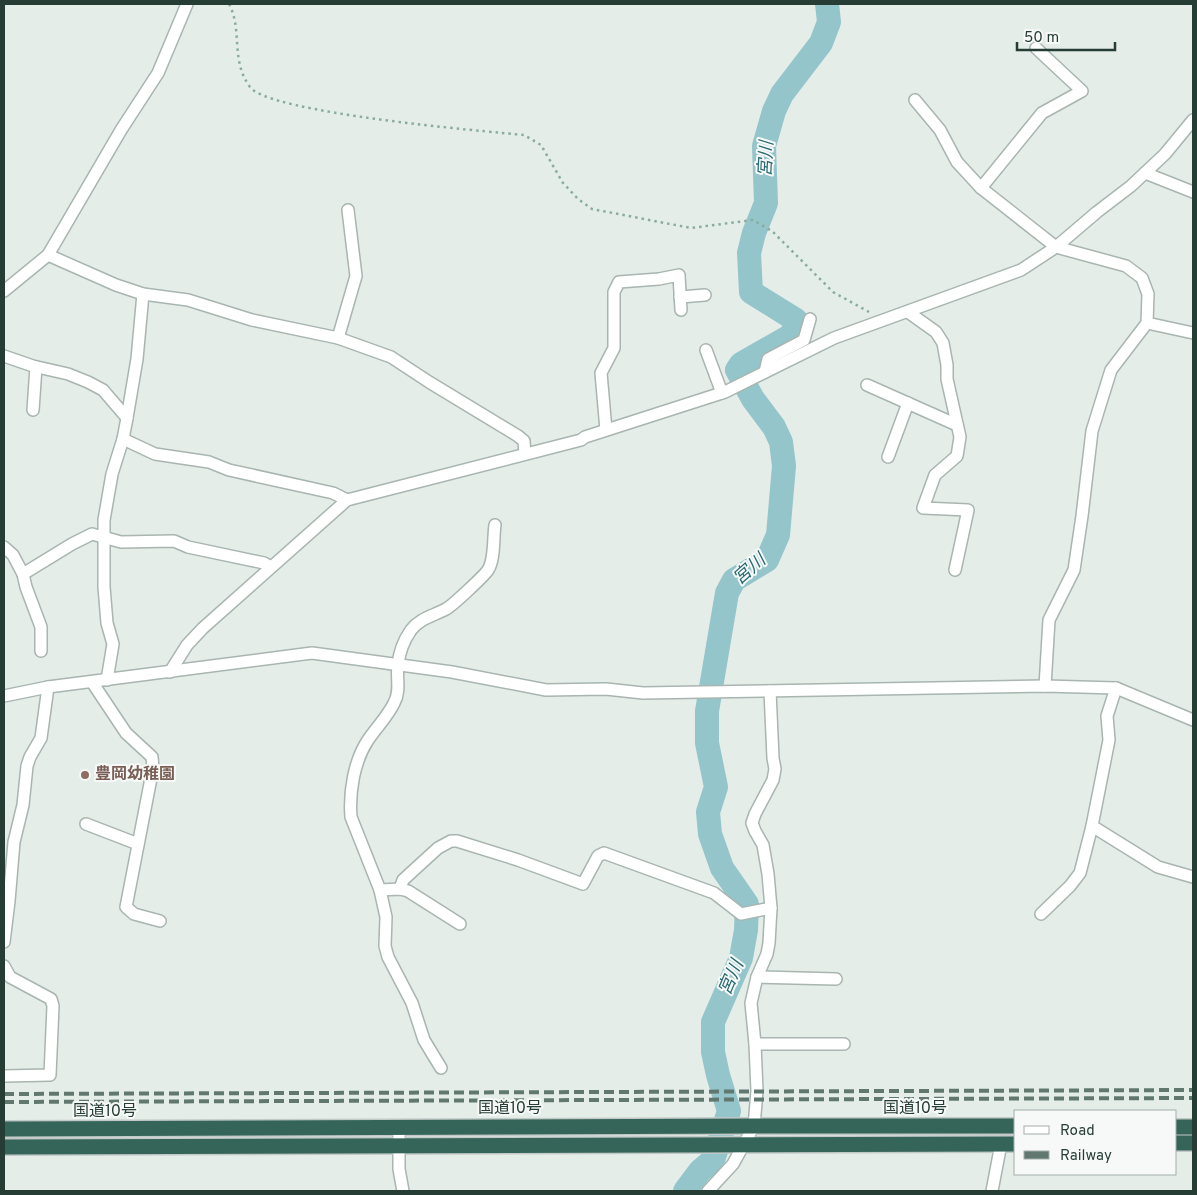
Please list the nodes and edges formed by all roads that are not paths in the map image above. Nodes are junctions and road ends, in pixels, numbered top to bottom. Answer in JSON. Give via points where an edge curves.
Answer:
{"nodes":[{"id":1,"x":187,"y":4,"type":"edge"},
{"id":2,"x":1036,"y":48,"type":"dead end"},
{"id":3,"x":915,"y":100,"type":"dead end"},
{"id":4,"x":1193,"y":120,"type":"edge"},
{"id":5,"x":1145,"y":173,"type":"junction"},
{"id":6,"x":981,"y":188,"type":"junction"},
{"id":7,"x":1193,"y":192,"type":"edge"},
{"id":8,"x":348,"y":210,"type":"dead end"},
{"id":9,"x":1056,"y":247,"type":"junction"},
{"id":10,"x":48,"y":255,"type":"junction"},
{"id":11,"x":4,"y":290,"type":"edge"},
{"id":12,"x":143,"y":294,"type":"junction"},
{"id":13,"x":705,"y":295,"type":"dead end"},
{"id":14,"x":680,"y":297,"type":"junction"},
{"id":15,"x":681,"y":310,"type":"dead end"},
{"id":16,"x":908,"y":312,"type":"junction"},
{"id":17,"x":810,"y":319,"type":"dead end"},
{"id":18,"x":1147,"y":323,"type":"junction"},
{"id":19,"x":1193,"y":333,"type":"edge"},
{"id":20,"x":338,"y":338,"type":"junction"},
{"id":21,"x":706,"y":350,"type":"dead end"},
{"id":22,"x":4,"y":356,"type":"edge"},
{"id":23,"x":36,"y":367,"type":"junction"},
{"id":24,"x":760,"y":375,"type":"junction"},
{"id":25,"x":867,"y":385,"type":"dead end"},
{"id":26,"x":723,"y":392,"type":"junction"},
{"id":27,"x":908,"y":403,"type":"junction"},
{"id":28,"x":33,"y":410,"type":"dead end"},
{"id":29,"x":127,"y":418,"type":"junction"},
{"id":30,"x":957,"y":425,"type":"junction"},
{"id":31,"x":606,"y":430,"type":"junction"},
{"id":32,"x":123,"y":440,"type":"junction"},
{"id":33,"x":525,"y":454,"type":"junction"},
{"id":34,"x":888,"y":457,"type":"dead end"},
{"id":35,"x":347,"y":500,"type":"junction"},
{"id":36,"x":495,"y":525,"type":"dead end"},
{"id":37,"x":103,"y":536,"type":"junction"},
{"id":38,"x":4,"y":547,"type":"edge"},
{"id":39,"x":271,"y":567,"type":"junction"},
{"id":40,"x":955,"y":570,"type":"dead end"},
{"id":41,"x":23,"y":574,"type":"junction"},
{"id":42,"x":41,"y":651,"type":"dead end"},
{"id":43,"x":398,"y":666,"type":"junction"},
{"id":44,"x":170,"y":672,"type":"junction"},
{"id":45,"x":107,"y":680,"type":"junction"},
{"id":46,"x":92,"y":682,"type":"junction"},
{"id":47,"x":1045,"y":686,"type":"junction"},
{"id":48,"x":48,"y":687,"type":"junction"},
{"id":49,"x":1116,"y":688,"type":"junction"},
{"id":50,"x":770,"y":691,"type":"junction"},
{"id":51,"x":4,"y":696,"type":"edge"},
{"id":52,"x":1193,"y":720,"type":"edge"},
{"id":53,"x":86,"y":824,"type":"dead end"},
{"id":54,"x":1092,"y":826,"type":"junction"},
{"id":55,"x":138,"y":844,"type":"junction"},
{"id":56,"x":1193,"y":877,"type":"edge"},
{"id":57,"x":400,"y":889,"type":"junction"},
{"id":58,"x":380,"y":890,"type":"junction"},
{"id":59,"x":771,"y":908,"type":"junction"},
{"id":60,"x":1041,"y":914,"type":"dead end"},
{"id":61,"x":160,"y":921,"type":"dead end"},
{"id":62,"x":460,"y":924,"type":"dead end"},
{"id":63,"x":4,"y":942,"type":"edge"},
{"id":64,"x":4,"y":966,"type":"edge"},
{"id":65,"x":756,"y":977,"type":"junction"},
{"id":66,"x":836,"y":979,"type":"dead end"},
{"id":67,"x":755,"y":1044,"type":"junction"},
{"id":68,"x":844,"y":1044,"type":"dead end"},
{"id":69,"x":441,"y":1068,"type":"dead end"},
{"id":70,"x":4,"y":1076,"type":"edge"},
{"id":71,"x":754,"y":1126,"type":"junction"},
{"id":72,"x":1014,"y":1126,"type":"edge"},
{"id":73,"x":399,"y":1127,"type":"junction"},
{"id":74,"x":1177,"y":1127,"type":"edge"},
{"id":75,"x":1193,"y":1127,"type":"edge"},
{"id":76,"x":4,"y":1129,"type":"edge"},
{"id":77,"x":1177,"y":1143,"type":"edge"},
{"id":78,"x":1193,"y":1143,"type":"edge"},
{"id":79,"x":744,"y":1144,"type":"junction"},
{"id":80,"x":1008,"y":1144,"type":"edge"},
{"id":81,"x":4,"y":1147,"type":"edge"},
{"id":82,"x":400,"y":1147,"type":"junction"},
{"id":83,"x":403,"y":1191,"type":"edge"},
{"id":84,"x":708,"y":1191,"type":"edge"},
{"id":85,"x":992,"y":1191,"type":"edge"}],
"edges":[{"from":1,"to":10,"type":"street","via":[[158,73]]},
{"from":2,"to":6,"type":"street","via":[[1082,91],[1042,112]]},
{"from":3,"to":6,"type":"street","via":[[940,130],[957,162]]},
{"from":4,"to":5,"type":"street"},
{"from":5,"to":7,"type":"street"},
{"from":5,"to":9,"type":"street"},
{"from":6,"to":9,"type":"street"},
{"from":8,"to":20,"type":"street","via":[[356,276]]},
{"from":9,"to":16,"type":"street","via":[[1021,270]]},
{"from":9,"to":18,"type":"street","via":[[1126,266],[1142,278],[1148,294]]},
{"from":10,"to":11,"type":"street"},
{"from":10,"to":12,"type":"street"},
{"from":12,"to":20,"type":"street","via":[[188,300],[252,320]]},
{"from":12,"to":29,"type":"street"},
{"from":13,"to":14,"type":"street"},
{"from":14,"to":15,"type":"street"},
{"from":14,"to":31,"type":"street","via":[[679,275],[620,282],[614,292],[614,348],[600,373]]},
{"from":16,"to":24,"type":"street","via":[[834,338]]},
{"from":16,"to":30,"type":"street","via":[[936,332],[942,343]]},
{"from":17,"to":24,"type":"street","via":[[804,340],[768,359]]},
{"from":18,"to":19,"type":"street"},
{"from":18,"to":47,"type":"street","via":[[1111,370],[1092,431],[1074,570],[1049,620]]},
{"from":20,"to":33,"type":"street","via":[[391,357],[518,436],[524,441]]},
{"from":21,"to":26,"type":"street"},
{"from":22,"to":23,"type":"street"},
{"from":23,"to":28,"type":"street"},
{"from":23,"to":29,"type":"street","via":[[68,374],[103,390]]},
{"from":24,"to":26,"type":"street"},
{"from":25,"to":27,"type":"street"},
{"from":26,"to":31,"type":"street"},
{"from":27,"to":30,"type":"street"},
{"from":27,"to":34,"type":"street"},
{"from":29,"to":32,"type":"street"},
{"from":30,"to":40,"type":"street","via":[[960,437],[957,456],[935,475],[923,508],[968,510]]},
{"from":31,"to":33,"type":"street"},
{"from":32,"to":35,"type":"street","via":[[155,454],[208,462],[229,470],[333,493]]},
{"from":32,"to":37,"type":"street","via":[[112,474]]},
{"from":33,"to":35,"type":"street"},
{"from":35,"to":39,"type":"street"},
{"from":36,"to":43,"type":"street","via":[[488,570],[447,608],[418,621],[402,646]]},
{"from":37,"to":39,"type":"street","via":[[121,542],[174,541]]},
{"from":37,"to":41,"type":"street","via":[[87,536]]},
{"from":37,"to":45,"type":"street","via":[[107,623],[113,644]]},
{"from":38,"to":41,"type":"street","via":[[13,555]]},
{"from":39,"to":44,"type":"street","via":[[203,628],[187,645]]},
{"from":41,"to":42,"type":"street","via":[[41,627]]},
{"from":43,"to":44,"type":"street","via":[[312,653]]},
{"from":43,"to":50,"type":"street","via":[[452,672],[546,690],[644,693]]},
{"from":43,"to":58,"type":"street","via":[[398,691],[394,703],[360,754],[350,805],[351,817]]},
{"from":44,"to":45,"type":"street"},
{"from":45,"to":46,"type":"street"},
{"from":46,"to":48,"type":"street"},
{"from":46,"to":55,"type":"street","via":[[126,733],[152,757],[153,768]]},
{"from":47,"to":49,"type":"street"},
{"from":47,"to":50,"type":"street"},
{"from":48,"to":51,"type":"street"},
{"from":48,"to":63,"type":"street","via":[[41,738],[27,766],[23,805],[14,842]]},
{"from":49,"to":52,"type":"street"},
{"from":49,"to":54,"type":"street","via":[[1108,716],[1109,740]]},
{"from":50,"to":59,"type":"street","via":[[775,769],[752,824],[763,844]]},
{"from":53,"to":55,"type":"street"},
{"from":54,"to":56,"type":"street","via":[[1158,866]]},
{"from":54,"to":60,"type":"street","via":[[1080,873]]},
{"from":55,"to":61,"type":"street","via":[[126,907],[134,914]]},
{"from":57,"to":58,"type":"street"},
{"from":57,"to":59,"type":"street","via":[[403,880],[438,848],[457,841],[583,884],[598,856],[604,853],[714,893],[741,914]]},
{"from":57,"to":62,"type":"street"},
{"from":58,"to":69,"type":"street","via":[[386,917],[388,957],[412,1003],[424,1040]]},
{"from":59,"to":65,"type":"street","via":[[767,954]]},
{"from":64,"to":70,"type":"street","via":[[10,977],[51,1000],[53,1006],[50,1075]]},
{"from":65,"to":66,"type":"street"},
{"from":65,"to":67,"type":"street","via":[[751,1003]]},
{"from":67,"to":68,"type":"street"},
{"from":67,"to":71,"type":"street"},
{"from":71,"to":72,"type":"highway","name":"国道10号"},
{"from":71,"to":73,"type":"highway","name":"国道10号"},
{"from":71,"to":79,"type":"street"},
{"from":73,"to":76,"type":"highway","name":"国道10号"},
{"from":73,"to":82,"type":"street"},
{"from":74,"to":75,"type":"highway"},
{"from":77,"to":78,"type":"highway"},
{"from":79,"to":80,"type":"highway"},
{"from":79,"to":82,"type":"highway"},
{"from":79,"to":84,"type":"street","via":[[733,1164]]},
{"from":80,"to":85,"type":"street"},
{"from":81,"to":82,"type":"highway"},
{"from":82,"to":83,"type":"street"}]}
